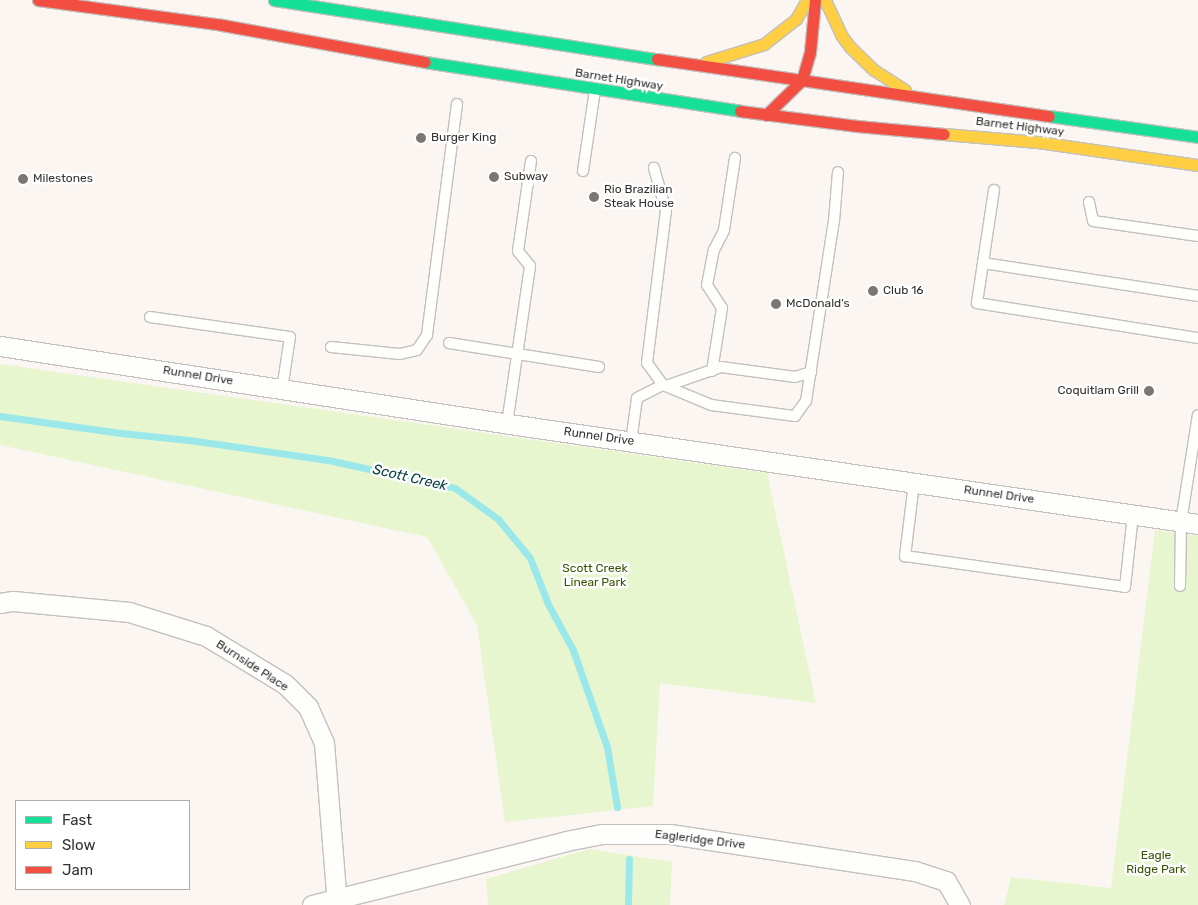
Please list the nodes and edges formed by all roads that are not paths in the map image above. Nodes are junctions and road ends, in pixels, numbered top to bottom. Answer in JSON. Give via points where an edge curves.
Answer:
{"nodes":[{"id":1,"x":38,"y":0,"type":"edge"},
{"id":2,"x":274,"y":0,"type":"edge"},
{"id":3,"x":807,"y":0,"type":"edge"},
{"id":4,"x":815,"y":0,"type":"edge"},
{"id":5,"x":825,"y":0,"type":"edge"},
{"id":6,"x":696,"y":65,"type":"junction"},
{"id":7,"x":802,"y":80,"type":"junction"},
{"id":8,"x":595,"y":90,"type":"junction"},
{"id":9,"x":915,"y":96,"type":"junction"},
{"id":10,"x":457,"y":104,"type":"dead end"},
{"id":11,"x":766,"y":115,"type":"junction"},
{"id":12,"x":1198,"y":137,"type":"edge"},
{"id":13,"x":734,"y":158,"type":"dead end"},
{"id":14,"x":531,"y":162,"type":"dead end"},
{"id":15,"x":1198,"y":165,"type":"edge"},
{"id":16,"x":654,"y":168,"type":"dead end"},
{"id":17,"x":583,"y":171,"type":"dead end"},
{"id":18,"x":838,"y":172,"type":"dead end"},
{"id":19,"x":994,"y":190,"type":"dead end"},
{"id":20,"x":1089,"y":202,"type":"dead end"},
{"id":21,"x":1198,"y":236,"type":"edge"},
{"id":22,"x":983,"y":263,"type":"junction"},
{"id":23,"x":1198,"y":296,"type":"edge"},
{"id":24,"x":150,"y":316,"type":"dead end"},
{"id":25,"x":1198,"y":338,"type":"edge"},
{"id":26,"x":449,"y":343,"type":"dead end"},
{"id":27,"x":0,"y":346,"type":"edge"},
{"id":28,"x":331,"y":347,"type":"dead end"},
{"id":29,"x":517,"y":355,"type":"junction"},
{"id":30,"x":599,"y":367,"type":"dead end"},
{"id":31,"x":712,"y":371,"type":"junction"},
{"id":32,"x":811,"y":372,"type":"junction"},
{"id":33,"x":665,"y":386,"type":"junction"},
{"id":34,"x":282,"y":389,"type":"junction"},
{"id":35,"x":1198,"y":415,"type":"edge"},
{"id":36,"x":507,"y":424,"type":"junction"},
{"id":37,"x":631,"y":442,"type":"junction"},
{"id":38,"x":914,"y":483,"type":"junction"},
{"id":39,"x":1133,"y":515,"type":"junction"},
{"id":40,"x":1190,"y":523,"type":"edge"},
{"id":41,"x":1180,"y":586,"type":"dead end"},
{"id":42,"x":0,"y":603,"type":"edge"},
{"id":43,"x":337,"y":902,"type":"edge"},
{"id":44,"x":312,"y":905,"type":"edge"},
{"id":45,"x":960,"y":905,"type":"edge"}],
"edges":[{"from":1,"to":8,"type":"main road","name":"Barnet Highway","via":[[222,25],[373,54]]},
{"from":2,"to":6,"type":"main road","name":"Barnet Highway"},
{"from":3,"to":6,"type":"main road","via":[[796,19],[764,44]]},
{"from":4,"to":7,"type":"main road","via":[[810,52]]},
{"from":5,"to":9,"type":"main road","via":[[850,47],[874,70]]},
{"from":6,"to":7,"type":"main road","name":"Barnet Highway"},
{"from":7,"to":9,"type":"main road","name":"Barnet Highway"},
{"from":7,"to":11,"type":"main road"},
{"from":8,"to":11,"type":"main road","name":"Barnet Highway"},
{"from":8,"to":17,"type":"lane"},
{"from":9,"to":12,"type":"main road","name":"Barnet Highway"},
{"from":10,"to":28,"type":"lane","via":[[427,335],[417,350],[400,354]]},
{"from":11,"to":15,"type":"main road","name":"Barnet Highway","via":[[1038,142]]},
{"from":13,"to":31,"type":"lane","via":[[724,230],[714,250],[707,285],[722,308]]},
{"from":14,"to":29,"type":"lane","via":[[518,251],[530,266]]},
{"from":16,"to":33,"type":"lane","via":[[666,211],[647,363]]},
{"from":18,"to":32,"type":"lane","via":[[834,221]]},
{"from":19,"to":22,"type":"lane"},
{"from":20,"to":21,"type":"lane","via":[[1092,220]]},
{"from":22,"to":23,"type":"lane"},
{"from":22,"to":25,"type":"lane","via":[[977,303]]},
{"from":24,"to":34,"type":"lane","via":[[290,337]]},
{"from":26,"to":29,"type":"lane"},
{"from":27,"to":34,"type":"street","name":"Runnel Drive"},
{"from":29,"to":30,"type":"lane"},
{"from":29,"to":36,"type":"lane"},
{"from":31,"to":32,"type":"lane","via":[[721,367],[795,377]]},
{"from":31,"to":33,"type":"lane"},
{"from":32,"to":33,"type":"lane","via":[[806,402],[795,416],[711,405]]},
{"from":33,"to":37,"type":"lane","via":[[637,398]]},
{"from":34,"to":36,"type":"street","name":"Runnel Drive"},
{"from":35,"to":40,"type":"lane"},
{"from":36,"to":37,"type":"street","name":"Runnel Drive"},
{"from":37,"to":38,"type":"street","name":"Runnel Drive"},
{"from":38,"to":39,"type":"street","name":"Runnel Drive"},
{"from":38,"to":39,"type":"lane","via":[[905,556],[1125,587]]},
{"from":39,"to":40,"type":"street","name":"Runnel Drive"},
{"from":40,"to":41,"type":"lane"},
{"from":42,"to":43,"type":"street","name":"Burnside Place","via":[[13,601],[129,612],[206,636],[285,684],[308,707],[324,743]]},
{"from":43,"to":44,"type":"street","name":"Eagleridge Drive"},
{"from":43,"to":45,"type":"street","name":"Eagleridge Drive","via":[[566,841],[602,834],[670,834],[915,871],[946,881]]}]}
